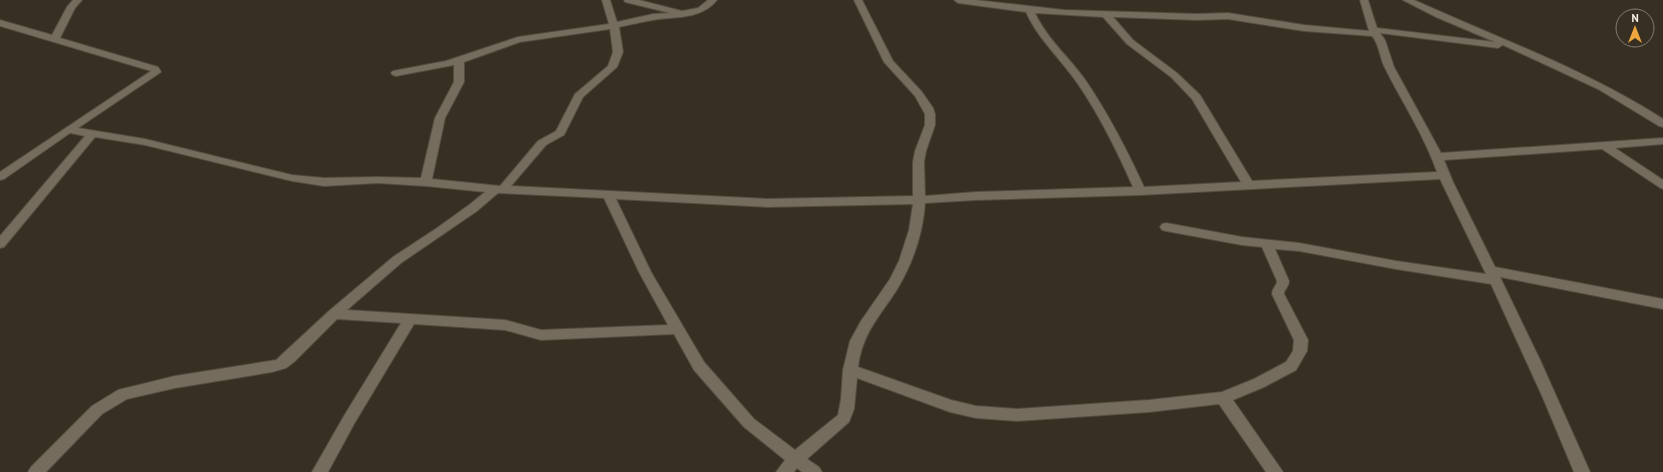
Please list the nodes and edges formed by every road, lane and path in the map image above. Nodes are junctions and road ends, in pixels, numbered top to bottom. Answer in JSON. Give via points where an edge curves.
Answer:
{"nodes":[{"id":1,"x":78,"y":0,"type":"edge"},
{"id":2,"x":606,"y":0,"type":"edge"},
{"id":3,"x":628,"y":0,"type":"edge"},
{"id":4,"x":713,"y":0,"type":"edge"},
{"id":5,"x":858,"y":0,"type":"edge"},
{"id":6,"x":958,"y":0,"type":"edge"},
{"id":7,"x":1364,"y":0,"type":"edge"},
{"id":8,"x":1407,"y":0,"type":"edge"},
{"id":9,"x":1011,"y":4,"type":"edge"},
{"id":10,"x":1029,"y":10,"type":"junction"},
{"id":11,"x":685,"y":14,"type":"junction"},
{"id":12,"x":1105,"y":14,"type":"junction"},
{"id":13,"x":0,"y":23,"type":"edge"},
{"id":14,"x":613,"y":26,"type":"junction"},
{"id":15,"x":1374,"y":32,"type":"junction"},
{"id":16,"x":55,"y":39,"type":"junction"},
{"id":17,"x":1514,"y":47,"type":"junction"},
{"id":18,"x":459,"y":61,"type":"junction"},
{"id":19,"x":396,"y":73,"type":"dead end"},
{"id":20,"x":1663,"y":124,"type":"edge"},
{"id":21,"x":68,"y":130,"type":"junction"},
{"id":22,"x":92,"y":134,"type":"junction"},
{"id":23,"x":1663,"y":140,"type":"edge"},
{"id":24,"x":1604,"y":145,"type":"junction"},
{"id":25,"x":1437,"y":158,"type":"junction"},
{"id":26,"x":1444,"y":175,"type":"junction"},
{"id":27,"x":0,"y":177,"type":"edge"},
{"id":28,"x":426,"y":182,"type":"junction"},
{"id":29,"x":1249,"y":185,"type":"junction"},
{"id":30,"x":1663,"y":185,"type":"edge"},
{"id":31,"x":499,"y":189,"type":"junction"},
{"id":32,"x":1140,"y":191,"type":"junction"},
{"id":33,"x":608,"y":195,"type":"junction"},
{"id":34,"x":920,"y":200,"type":"junction"},
{"id":35,"x":1166,"y":227,"type":"dead end"},
{"id":36,"x":0,"y":244,"type":"edge"},
{"id":37,"x":1267,"y":244,"type":"junction"},
{"id":38,"x":1495,"y":276,"type":"junction"},
{"id":39,"x":1663,"y":304,"type":"edge"},
{"id":40,"x":334,"y":314,"type":"junction"},
{"id":41,"x":410,"y":319,"type":"junction"},
{"id":42,"x":678,"y":329,"type":"junction"},
{"id":43,"x":850,"y":370,"type":"junction"},
{"id":44,"x":1223,"y":398,"type":"junction"},
{"id":45,"x":796,"y":459,"type":"junction"},
{"id":46,"x":36,"y":472,"type":"edge"},
{"id":47,"x":320,"y":472,"type":"edge"},
{"id":48,"x":784,"y":472,"type":"edge"},
{"id":49,"x":814,"y":472,"type":"edge"},
{"id":50,"x":1275,"y":472,"type":"edge"},
{"id":51,"x":1582,"y":472,"type":"edge"}],
"edges":[{"from":1,"to":16,"type":"street","via":[[71,7]]},
{"from":2,"to":14,"type":"street"},
{"from":3,"to":11,"type":"street"},
{"from":4,"to":11,"type":"street","via":[[700,10]]},
{"from":5,"to":34,"type":"street","via":[[888,60],[930,112],[931,120],[917,169]]},
{"from":6,"to":9,"type":"street"},
{"from":7,"to":15,"type":"street"},
{"from":8,"to":17,"type":"street"},
{"from":9,"to":10,"type":"street"},
{"from":10,"to":12,"type":"street"},
{"from":10,"to":32,"type":"street","via":[[1037,27],[1082,82],[1100,110]]},
{"from":11,"to":14,"type":"street","via":[[653,17]]},
{"from":12,"to":15,"type":"street","via":[[1228,16],[1304,28]]},
{"from":12,"to":29,"type":"street","via":[[1130,42],[1174,75],[1196,97]]},
{"from":13,"to":16,"type":"street"},
{"from":14,"to":18,"type":"street","via":[[518,40]]},
{"from":14,"to":31,"type":"street","via":[[618,52],[612,67],[579,96],[560,133],[542,143]]},
{"from":15,"to":17,"type":"street"},
{"from":15,"to":25,"type":"street","via":[[1380,38],[1393,74]]},
{"from":16,"to":21,"type":"street","via":[[151,67],[156,72]]},
{"from":17,"to":20,"type":"street","via":[[1604,88]]},
{"from":18,"to":19,"type":"street"},
{"from":18,"to":28,"type":"street","via":[[459,82],[440,118]]},
{"from":21,"to":22,"type":"street"},
{"from":21,"to":27,"type":"street"},
{"from":22,"to":28,"type":"street","via":[[145,142],[292,178],[324,182]]},
{"from":22,"to":36,"type":"street"},
{"from":23,"to":24,"type":"street"},
{"from":24,"to":25,"type":"street"},
{"from":24,"to":30,"type":"street"},
{"from":25,"to":26,"type":"street"},
{"from":26,"to":29,"type":"street"},
{"from":26,"to":38,"type":"street"},
{"from":28,"to":31,"type":"street"},
{"from":29,"to":32,"type":"street"},
{"from":31,"to":33,"type":"street"},
{"from":31,"to":40,"type":"street","via":[[397,260]]},
{"from":32,"to":34,"type":"street"},
{"from":33,"to":34,"type":"street","via":[[767,202]]},
{"from":33,"to":42,"type":"street","via":[[645,272]]},
{"from":34,"to":43,"type":"street","via":[[917,224],[908,251],[896,280],[857,340]]},
{"from":35,"to":37,"type":"street"},
{"from":37,"to":38,"type":"street","via":[[1299,247],[1396,265]]},
{"from":37,"to":44,"type":"street","via":[[1283,281],[1278,294],[1301,340],[1300,351],[1291,366]]},
{"from":38,"to":39,"type":"street"},
{"from":38,"to":51,"type":"street","via":[[1549,392]]},
{"from":40,"to":41,"type":"street"},
{"from":40,"to":46,"type":"street","via":[[281,364],[123,394],[97,410]]},
{"from":41,"to":42,"type":"street","via":[[505,326],[541,335]]},
{"from":41,"to":47,"type":"street","via":[[348,420]]},
{"from":42,"to":45,"type":"street","via":[[699,366],[749,423]]},
{"from":43,"to":44,"type":"street","via":[[950,406],[976,412],[1017,415]]},
{"from":43,"to":45,"type":"street","via":[[844,418]]},
{"from":44,"to":50,"type":"street"},
{"from":45,"to":48,"type":"street"},
{"from":45,"to":49,"type":"street"}]}
